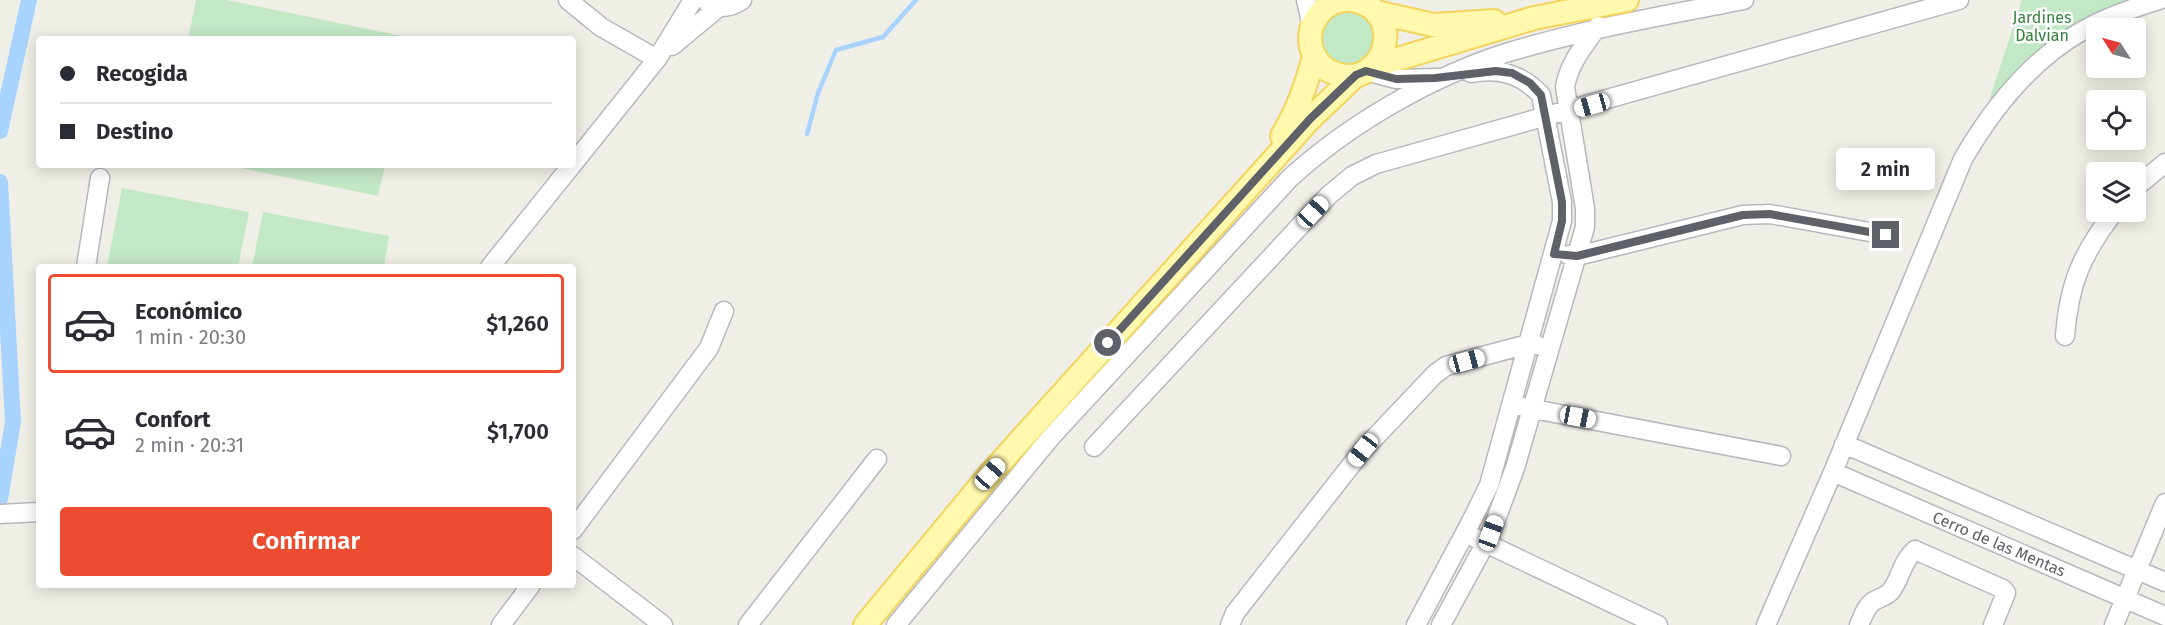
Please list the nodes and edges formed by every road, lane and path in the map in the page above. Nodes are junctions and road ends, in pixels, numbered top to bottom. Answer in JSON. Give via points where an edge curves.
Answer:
{"nodes":[{"id":1,"x":568,"y":0,"type":"edge"},
{"id":2,"x":693,"y":0,"type":"edge"},
{"id":3,"x":742,"y":0,"type":"edge"},
{"id":4,"x":1306,"y":0,"type":"edge"},
{"id":5,"x":1345,"y":0,"type":"edge"},
{"id":6,"x":1352,"y":0,"type":"edge"},
{"id":7,"x":1744,"y":0,"type":"edge"},
{"id":8,"x":1959,"y":0,"type":"edge"},
{"id":9,"x":2159,"y":0,"type":"edge"},
{"id":10,"x":1622,"y":1,"type":"edge"},
{"id":11,"x":711,"y":4,"type":"edge"},
{"id":12,"x":1386,"y":9,"type":"edge"},
{"id":13,"x":1534,"y":18,"type":"junction"},
{"id":14,"x":1312,"y":27,"type":"junction"},
{"id":15,"x":1597,"y":28,"type":"junction"},
{"id":16,"x":1314,"y":56,"type":"junction"},
{"id":17,"x":657,"y":59,"type":"junction"},
{"id":18,"x":1364,"y":71,"type":"junction"},
{"id":19,"x":1443,"y":77,"type":"junction"},
{"id":20,"x":1569,"y":111,"type":"junction"},
{"id":21,"x":1545,"y":118,"type":"junction"},
{"id":22,"x":576,"y":159,"type":"edge"},
{"id":23,"x":2165,"y":163,"type":"edge"},
{"id":24,"x":569,"y":168,"type":"edge"},
{"id":25,"x":100,"y":178,"type":"dead end"},
{"id":26,"x":1257,"y":179,"type":"junction"},
{"id":27,"x":2146,"y":179,"type":"edge"},
{"id":28,"x":2107,"y":222,"type":"edge"},
{"id":29,"x":1886,"y":235,"type":"dead end"},
{"id":30,"x":1554,"y":254,"type":"junction"},
{"id":31,"x":1577,"y":256,"type":"junction"},
{"id":32,"x":86,"y":264,"type":"edge"},
{"id":33,"x":492,"y":264,"type":"edge"},
{"id":34,"x":724,"y":311,"type":"dead end"},
{"id":35,"x":2065,"y":336,"type":"dead end"},
{"id":36,"x":1528,"y":344,"type":"junction"},
{"id":37,"x":1551,"y":345,"type":"junction"},
{"id":38,"x":1512,"y":405,"type":"junction"},
{"id":39,"x":1533,"y":408,"type":"junction"},
{"id":40,"x":1042,"y":432,"type":"junction"},
{"id":41,"x":1844,"y":444,"type":"junction"},
{"id":42,"x":1094,"y":447,"type":"dead end"},
{"id":43,"x":1781,"y":456,"type":"dead end"},
{"id":44,"x":877,"y":459,"type":"dead end"},
{"id":45,"x":1833,"y":472,"type":"junction"},
{"id":46,"x":1000,"y":480,"type":"junction"},
{"id":47,"x":2165,"y":503,"type":"edge"},
{"id":48,"x":35,"y":512,"type":"edge"},
{"id":49,"x":0,"y":514,"type":"edge"},
{"id":50,"x":576,"y":526,"type":"edge"},
{"id":51,"x":1465,"y":534,"type":"junction"},
{"id":52,"x":1486,"y":543,"type":"junction"},
{"id":53,"x":576,"y":558,"type":"edge"},
{"id":54,"x":2136,"y":570,"type":"junction"},
{"id":55,"x":900,"y":582,"type":"junction"},
{"id":56,"x":2165,"y":582,"type":"edge"},
{"id":57,"x":529,"y":588,"type":"edge"},
{"id":58,"x":920,"y":595,"type":"junction"},
{"id":59,"x":2125,"y":599,"type":"junction"},
{"id":60,"x":2165,"y":616,"type":"edge"},
{"id":61,"x":501,"y":625,"type":"edge"},
{"id":62,"x":663,"y":625,"type":"edge"},
{"id":63,"x":748,"y":625,"type":"edge"},
{"id":64,"x":865,"y":625,"type":"edge"},
{"id":65,"x":896,"y":625,"type":"edge"},
{"id":66,"x":1230,"y":625,"type":"edge"},
{"id":67,"x":1416,"y":625,"type":"edge"},
{"id":68,"x":1441,"y":625,"type":"edge"},
{"id":69,"x":1658,"y":625,"type":"edge"},
{"id":70,"x":1766,"y":625,"type":"edge"},
{"id":71,"x":1859,"y":625,"type":"edge"},
{"id":72,"x":1993,"y":625,"type":"edge"},
{"id":73,"x":2114,"y":625,"type":"edge"}],
"edges":[{"from":1,"to":17,"type":"street","via":[[601,27]]},
{"from":2,"to":17,"type":"street"},
{"from":3,"to":11,"type":"street","via":[[728,7]]},
{"from":4,"to":14,"type":"street"},
{"from":5,"to":14,"type":"main road","via":[[1322,10]]},
{"from":6,"to":12,"type":"main road"},
{"from":7,"to":15,"type":"street"},
{"from":8,"to":20,"type":"street"},
{"from":9,"to":41,"type":"street","via":[[2081,31],[2048,55],[2002,100],[1964,159]]},
{"from":10,"to":13,"type":"main road"},
{"from":10,"to":15,"type":"street"},
{"from":11,"to":17,"type":"street"},
{"from":12,"to":13,"type":"main road","via":[[1433,25]]},
{"from":12,"to":18,"type":"main road","via":[[1386,39],[1380,58]]},
{"from":13,"to":18,"type":"main road"},
{"from":14,"to":16,"type":"main road"},
{"from":15,"to":19,"type":"street","via":[[1508,53]]},
{"from":15,"to":20,"type":"street","via":[[1568,72],[1565,87]]},
{"from":16,"to":18,"type":"main road","via":[[1336,74]]},
{"from":16,"to":26,"type":"main road","via":[[1297,110]]},
{"from":17,"to":22,"type":"street"},
{"from":18,"to":19,"type":"street","via":[[1396,79]]},
{"from":18,"to":26,"type":"main road","via":[[1310,119]]},
{"from":19,"to":21,"type":"street","via":[[1477,72],[1512,73],[1541,95]]},
{"from":19,"to":40,"type":"street","via":[[1348,131],[1317,154]]},
{"from":20,"to":21,"type":"street"},
{"from":20,"to":31,"type":"street","via":[[1585,208],[1586,227]]},
{"from":21,"to":30,"type":"street","via":[[1562,202]]},
{"from":21,"to":42,"type":"street","via":[[1376,164],[1352,176],[1329,195]]},
{"from":23,"to":27,"type":"street"},
{"from":24,"to":33,"type":"street"},
{"from":25,"to":32,"type":"street"},
{"from":26,"to":40,"type":"main road"},
{"from":28,"to":35,"type":"street","via":[[2077,270],[2067,306]]},
{"from":29,"to":31,"type":"street","via":[[1770,214],[1743,215]]},
{"from":30,"to":31,"type":"street"},
{"from":30,"to":36,"type":"street"},
{"from":31,"to":37,"type":"street"},
{"from":34,"to":50,"type":"street","via":[[709,348]]},
{"from":36,"to":37,"type":"street"},
{"from":36,"to":38,"type":"street"},
{"from":36,"to":66,"type":"street","via":[[1446,366],[1435,374],[1363,450],[1234,613]]},
{"from":37,"to":39,"type":"street"},
{"from":38,"to":39,"type":"street"},
{"from":38,"to":51,"type":"street","via":[[1489,485]]},
{"from":39,"to":43,"type":"street"},
{"from":39,"to":52,"type":"street"},
{"from":40,"to":46,"type":"main road"},
{"from":41,"to":45,"type":"street"},
{"from":41,"to":54,"type":"street","name":"Cerro de las Mentas"},
{"from":44,"to":63,"type":"street"},
{"from":45,"to":59,"type":"street","name":"Cerro de las Mentas"},
{"from":45,"to":70,"type":"street"},
{"from":46,"to":55,"type":"main road"},
{"from":46,"to":58,"type":"street"},
{"from":47,"to":54,"type":"street"},
{"from":48,"to":49,"type":"street"},
{"from":51,"to":52,"type":"street"},
{"from":51,"to":67,"type":"street"},
{"from":52,"to":68,"type":"street"},
{"from":52,"to":69,"type":"street"},
{"from":53,"to":62,"type":"street"},
{"from":54,"to":56,"type":"street","name":"Cerro de las Mentas"},
{"from":54,"to":59,"type":"street"},
{"from":55,"to":58,"type":"street"},
{"from":55,"to":64,"type":"main road"},
{"from":57,"to":61,"type":"street"},
{"from":58,"to":65,"type":"street"},
{"from":59,"to":60,"type":"street","name":"Cerro de las Mentas"},
{"from":59,"to":73,"type":"street"},
{"from":71,"to":72,"type":"street","via":[[1866,609],[1892,589],[1907,557],[1915,550],[2003,589],[2006,593]]}]}
